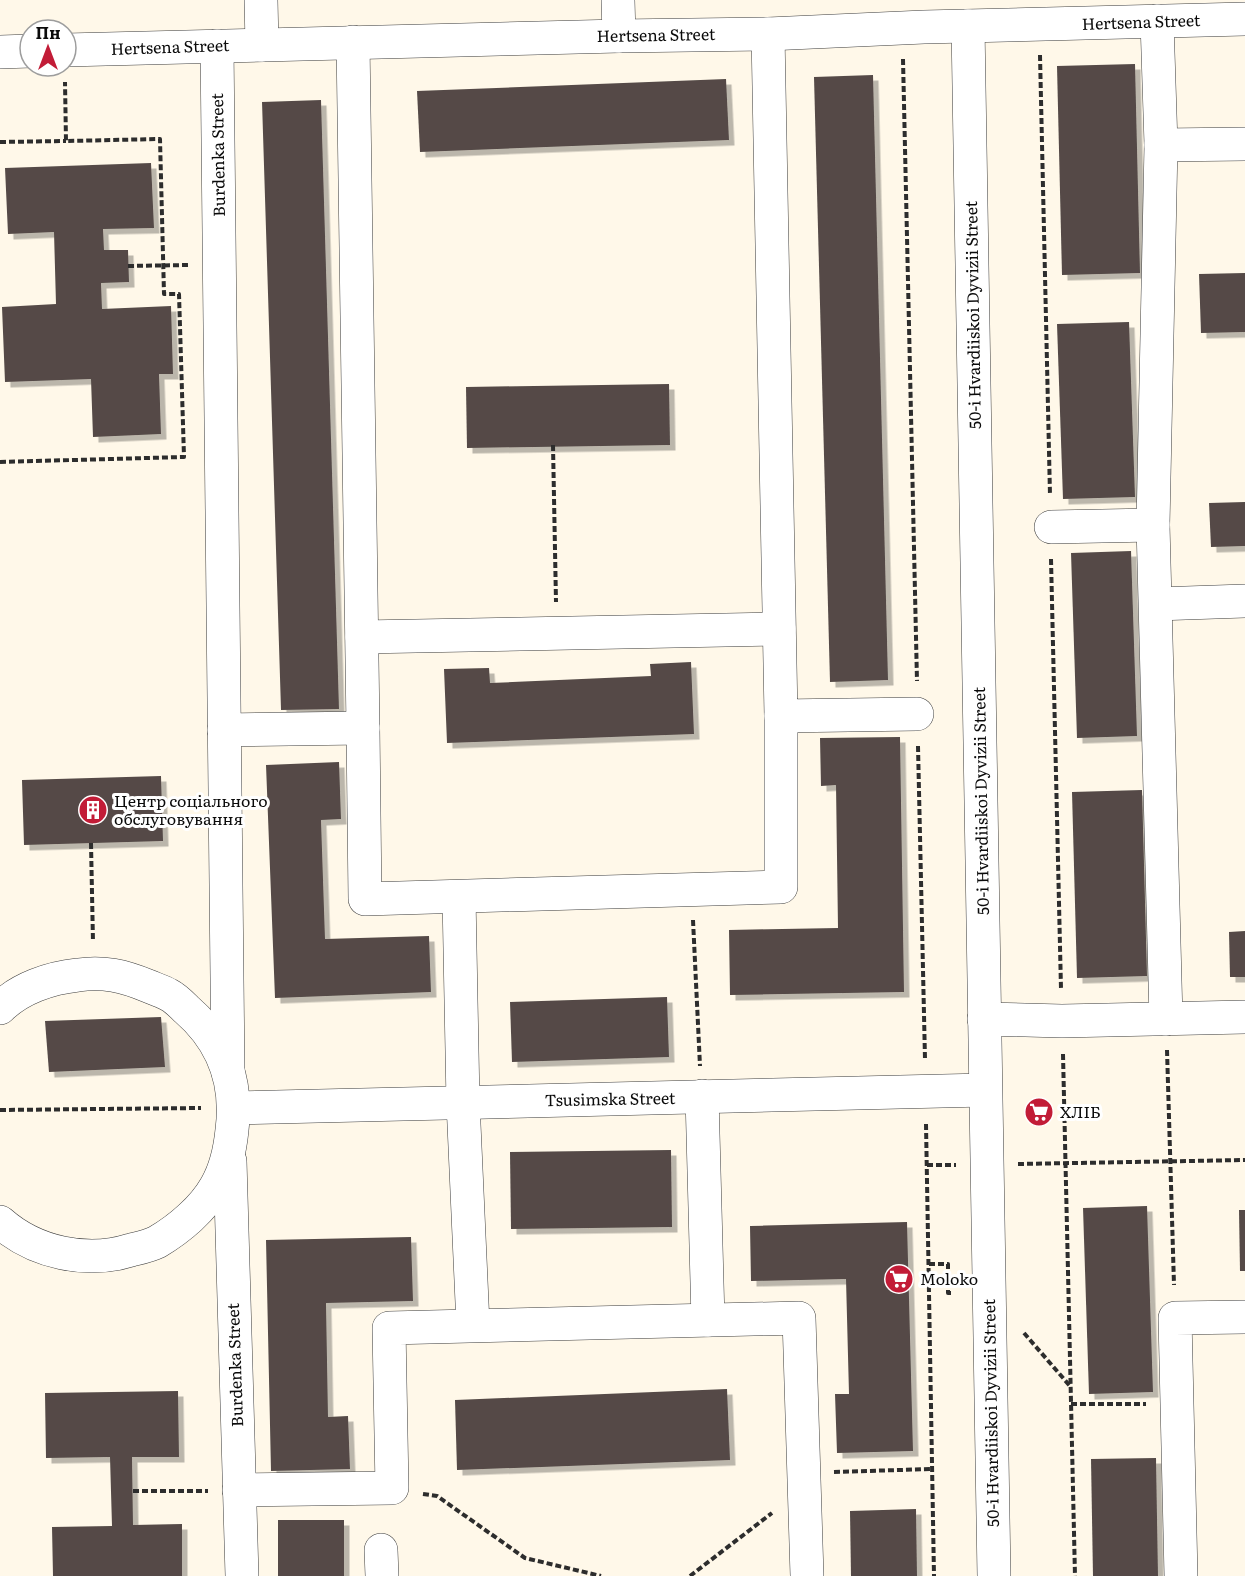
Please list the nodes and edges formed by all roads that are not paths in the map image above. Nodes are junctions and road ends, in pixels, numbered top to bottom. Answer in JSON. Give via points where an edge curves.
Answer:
{"nodes":[{"id":1,"x":261,"y":0,"type":"edge"},
{"id":2,"x":618,"y":0,"type":"edge"},
{"id":3,"x":1245,"y":19,"type":"edge"},
{"id":4,"x":1157,"y":21,"type":"junction"},
{"id":5,"x":968,"y":26,"type":"junction"},
{"id":6,"x":768,"y":34,"type":"junction"},
{"id":7,"x":619,"y":36,"type":"junction"},
{"id":8,"x":354,"y":42,"type":"junction"},
{"id":9,"x":262,"y":45,"type":"junction"},
{"id":10,"x":217,"y":46,"type":"junction"},
{"id":11,"x":78,"y":50,"type":"edge"},
{"id":12,"x":18,"y":51,"type":"edge"},
{"id":13,"x":0,"y":52,"type":"edge"},
{"id":14,"x":1245,"y":144,"type":"edge"},
{"id":15,"x":1161,"y":145,"type":"junction"},
{"id":16,"x":1153,"y":525,"type":"junction"},
{"id":17,"x":1051,"y":527,"type":"road end"},
{"id":18,"x":1245,"y":601,"type":"edge"},
{"id":19,"x":1156,"y":604,"type":"junction"},
{"id":20,"x":779,"y":628,"type":"junction"},
{"id":21,"x":362,"y":637,"type":"junction"},
{"id":22,"x":917,"y":714,"type":"road end"},
{"id":23,"x":781,"y":716,"type":"junction"},
{"id":24,"x":363,"y":728,"type":"junction"},
{"id":25,"x":225,"y":730,"type":"junction"},
{"id":26,"x":459,"y":897,"type":"junction"},
{"id":27,"x":0,"y":1008,"type":"edge"},
{"id":28,"x":1245,"y":1017,"type":"edge"},
{"id":29,"x":984,"y":1019,"type":"junction"},
{"id":30,"x":1166,"y":1019,"type":"junction"},
{"id":31,"x":228,"y":1071,"type":"junction"},
{"id":32,"x":985,"y":1090,"type":"junction"},
{"id":33,"x":702,"y":1096,"type":"junction"},
{"id":34,"x":464,"y":1102,"type":"junction"},
{"id":35,"x":235,"y":1107,"type":"junction"},
{"id":36,"x":230,"y":1154,"type":"junction"},
{"id":37,"x":0,"y":1222,"type":"edge"},
{"id":38,"x":1245,"y":1317,"type":"edge"},
{"id":39,"x":708,"y":1320,"type":"junction"},
{"id":40,"x":473,"y":1326,"type":"junction"},
{"id":41,"x":239,"y":1490,"type":"junction"},
{"id":42,"x":242,"y":1576,"type":"edge"},
{"id":43,"x":807,"y":1576,"type":"edge"},
{"id":44,"x":994,"y":1576,"type":"edge"},
{"id":45,"x":1181,"y":1576,"type":"edge"}],
"edges":[{"from":1,"to":9,"type":"street"},
{"from":2,"to":7,"type":"street"},
{"from":3,"to":4,"type":"street","name":"Hertsena Street"},
{"from":4,"to":5,"type":"street","name":"Hertsena Street"},
{"from":4,"to":15,"type":"street"},
{"from":5,"to":6,"type":"street","name":"Hertsena Street"},
{"from":5,"to":29,"type":"street","name":"50-i Hvardiiskoi Dyvizii Street"},
{"from":6,"to":7,"type":"street","name":"Hertsena Street"},
{"from":6,"to":20,"type":"street"},
{"from":7,"to":8,"type":"street","name":"Hertsena Street"},
{"from":8,"to":9,"type":"street","name":"Hertsena Street"},
{"from":8,"to":21,"type":"street"},
{"from":9,"to":10,"type":"street","name":"Hertsena Street"},
{"from":10,"to":11,"type":"street","name":"Hertsena Street"},
{"from":10,"to":25,"type":"street","name":"Burdenka Street"},
{"from":12,"to":13,"type":"street"},
{"from":14,"to":15,"type":"street"},
{"from":15,"to":16,"type":"street"},
{"from":16,"to":17,"type":"street"},
{"from":16,"to":19,"type":"street"},
{"from":18,"to":19,"type":"street"},
{"from":19,"to":30,"type":"street"},
{"from":20,"to":21,"type":"street"},
{"from":20,"to":23,"type":"street"},
{"from":21,"to":24,"type":"street"},
{"from":22,"to":23,"type":"street"},
{"from":23,"to":26,"type":"street","via":[[781,887]]},
{"from":24,"to":25,"type":"street"},
{"from":24,"to":26,"type":"street","via":[[365,899]]},
{"from":25,"to":31,"type":"street"},
{"from":26,"to":34,"type":"street"},
{"from":27,"to":31,"type":"street","via":[[24,990],[60,977],[94,973],[124,976],[170,995],[199,1020],[215,1042]]},
{"from":28,"to":30,"type":"street"},
{"from":29,"to":30,"type":"street"},
{"from":29,"to":32,"type":"street","name":"50-i Hvardiiskoi Dyvizii Street"},
{"from":31,"to":35,"type":"street"},
{"from":32,"to":33,"type":"street","name":"Tsusimska Street"},
{"from":32,"to":44,"type":"street","name":"50-i Hvardiiskoi Dyvizii Street"},
{"from":33,"to":34,"type":"street","name":"Tsusimska Street"},
{"from":33,"to":39,"type":"street"},
{"from":34,"to":35,"type":"street","name":"Tsusimska Street"},
{"from":34,"to":40,"type":"street"},
{"from":35,"to":36,"type":"street"},
{"from":36,"to":37,"type":"street","via":[[216,1186],[196,1213],[156,1242],[113,1256],[55,1252],[10,1231]]},
{"from":36,"to":41,"type":"street","name":"Burdenka Street"},
{"from":38,"to":45,"type":"street","via":[[1175,1318]]},
{"from":39,"to":40,"type":"street"},
{"from":39,"to":43,"type":"street","via":[[799,1318]]},
{"from":40,"to":41,"type":"street","via":[[389,1328],[392,1488]]},
{"from":41,"to":42,"type":"street","name":"Burdenka Street"}]}
